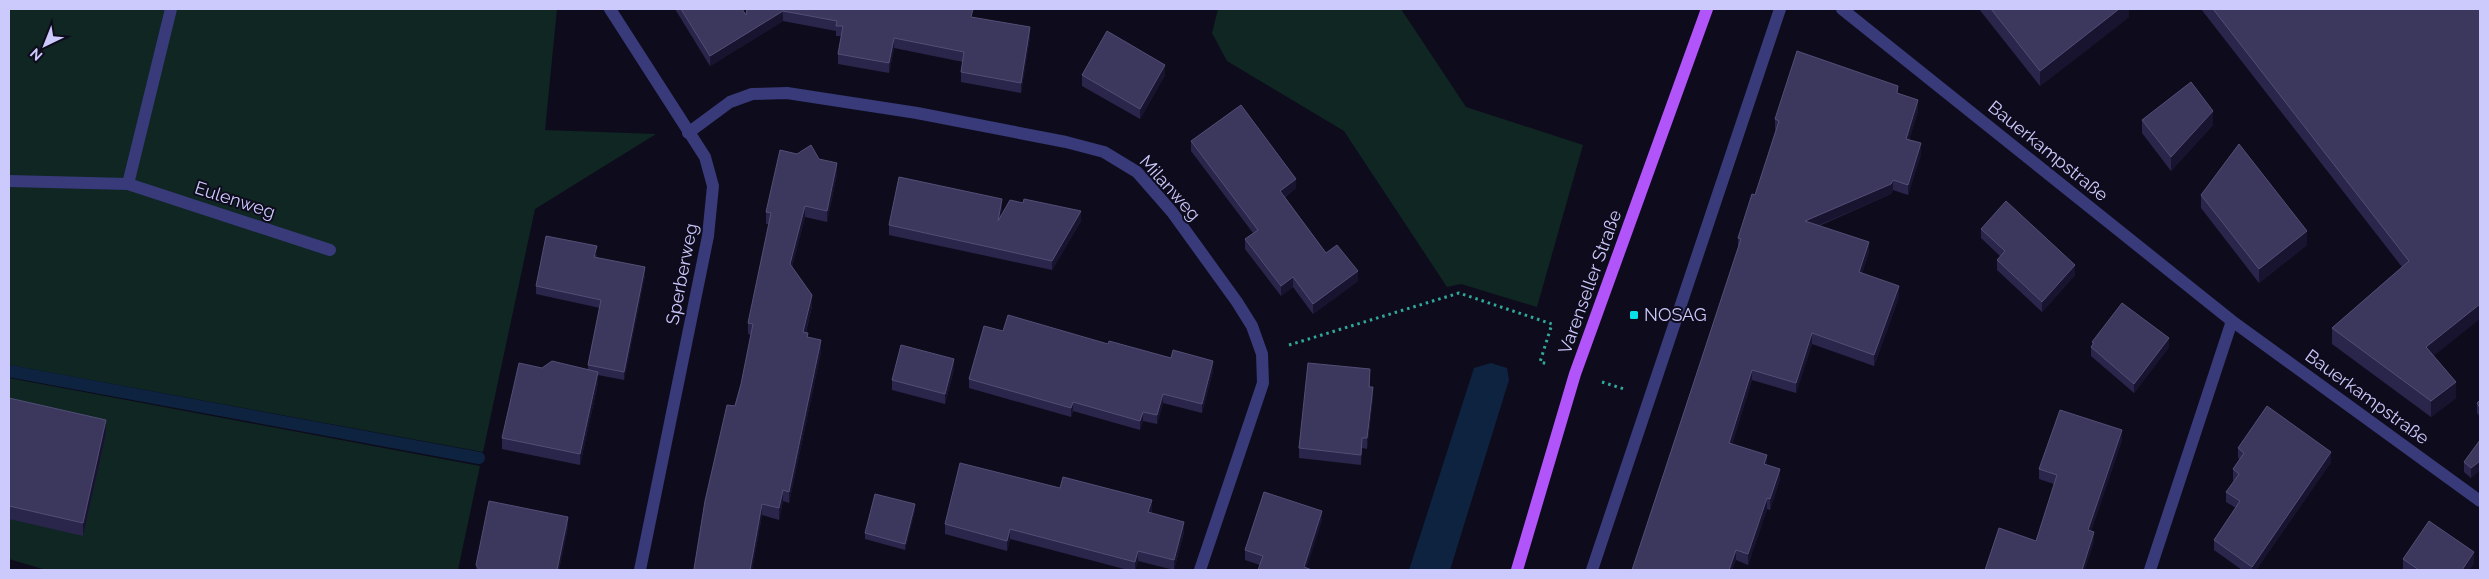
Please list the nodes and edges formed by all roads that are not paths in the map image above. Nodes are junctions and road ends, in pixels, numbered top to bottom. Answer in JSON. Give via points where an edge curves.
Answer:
{"nodes":[{"id":1,"x":171,"y":9,"type":"edge"},
{"id":2,"x":610,"y":9,"type":"edge"},
{"id":3,"x":1707,"y":9,"type":"edge"},
{"id":4,"x":1780,"y":9,"type":"edge"},
{"id":5,"x":1842,"y":9,"type":"edge"},
{"id":6,"x":688,"y":133,"type":"junction"},
{"id":7,"x":9,"y":181,"type":"edge"},
{"id":8,"x":128,"y":184,"type":"junction"},
{"id":9,"x":330,"y":250,"type":"dead end"},
{"id":10,"x":2232,"y":321,"type":"junction"},
{"id":11,"x":2480,"y":501,"type":"edge"},
{"id":12,"x":640,"y":570,"type":"edge"},
{"id":13,"x":1200,"y":570,"type":"edge"},
{"id":14,"x":1517,"y":570,"type":"edge"},
{"id":15,"x":1592,"y":570,"type":"edge"},
{"id":16,"x":2150,"y":570,"type":"edge"}],
"edges":[{"from":1,"to":8,"type":"street"},
{"from":2,"to":6,"type":"street","name":"Sperberweg"},
{"from":3,"to":14,"type":"main road","name":"Varenseller Straße","via":[[1575,374]]},
{"from":4,"to":15,"type":"street"},
{"from":5,"to":10,"type":"street","name":"Bauerkampstraße"},
{"from":6,"to":12,"type":"street","name":"Sperberweg","via":[[705,157],[713,186],[708,236]]},
{"from":6,"to":13,"type":"street","name":"Milanweg","via":[[730,102],[752,94],[787,93],[917,113],[1066,142],[1104,152],[1137,172],[1172,212],[1252,326],[1262,354],[1263,383]]},
{"from":7,"to":8,"type":"street","name":"Eulenweg"},
{"from":8,"to":9,"type":"street","name":"Eulenweg"},
{"from":10,"to":11,"type":"street","name":"Bauerkampstraße"},
{"from":10,"to":16,"type":"street"}]}
